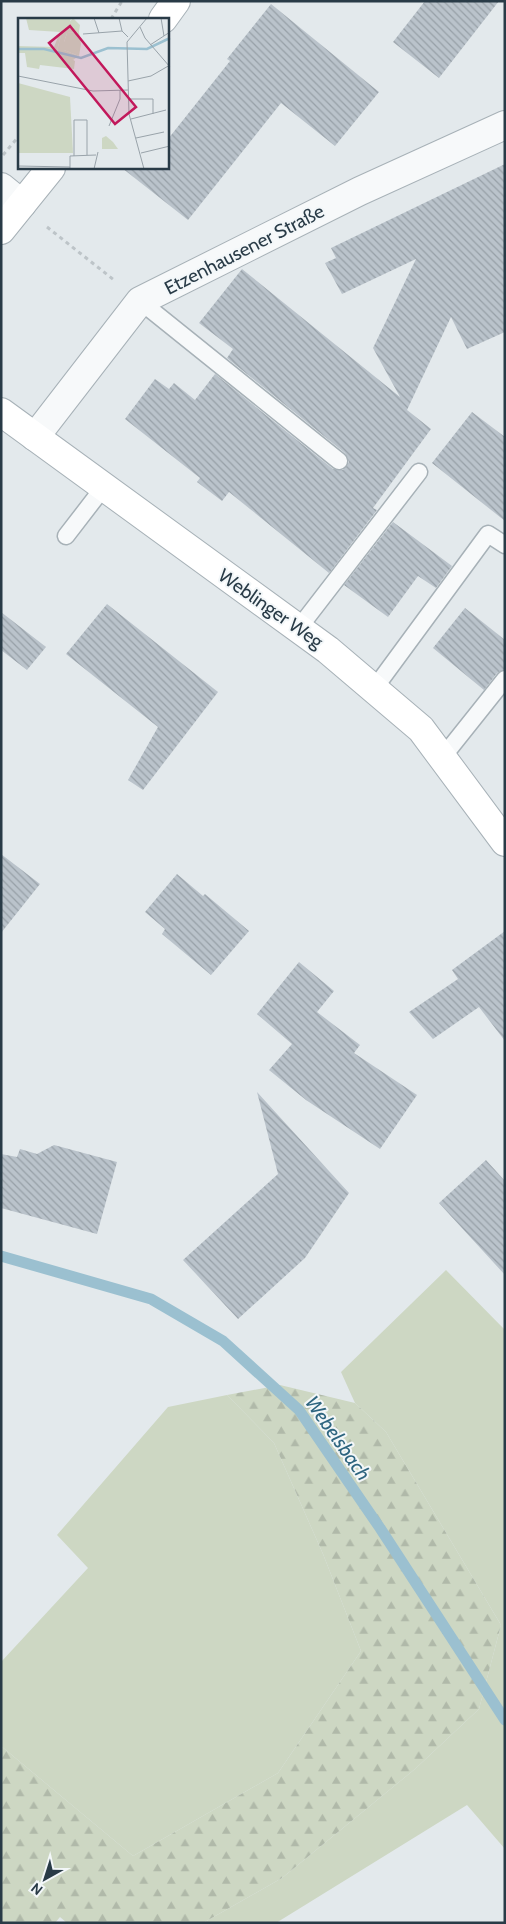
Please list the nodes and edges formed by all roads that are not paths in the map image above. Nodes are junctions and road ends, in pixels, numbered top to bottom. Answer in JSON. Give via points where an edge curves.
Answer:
{"nodes":[{"id":1,"x":176,"y":1,"type":"edge"},
{"id":2,"x":164,"y":18,"type":"edge"},
{"id":3,"x":505,"y":125,"type":"edge"},
{"id":4,"x":51,"y":169,"type":"edge"},
{"id":5,"x":1,"y":187,"type":"edge"},
{"id":6,"x":22,"y":204,"type":"junction"},
{"id":7,"x":1,"y":230,"type":"edge"},
{"id":8,"x":140,"y":301,"type":"junction"},
{"id":9,"x":1,"y":412,"type":"edge"},
{"id":10,"x":35,"y":437,"type":"junction"},
{"id":11,"x":339,"y":460,"type":"dead end"},
{"id":12,"x":419,"y":472,"type":"dead end"},
{"id":13,"x":103,"y":488,"type":"junction"},
{"id":14,"x":66,"y":536,"type":"dead end"},
{"id":15,"x":505,"y":545,"type":"edge"},
{"id":16,"x":298,"y":629,"type":"junction"},
{"id":17,"x":505,"y":679,"type":"edge"},
{"id":18,"x":374,"y":689,"type":"junction"},
{"id":19,"x":442,"y":758,"type":"junction"},
{"id":20,"x":505,"y":842,"type":"edge"}],
"edges":[{"from":1,"to":2,"type":"street"},
{"from":3,"to":8,"type":"street","name":"Etzenhausener Straße","via":[[360,190]]},
{"from":4,"to":6,"type":"street"},
{"from":5,"to":6,"type":"street"},
{"from":6,"to":7,"type":"street"},
{"from":8,"to":10,"type":"street","name":"Etzenhausener Straße"},
{"from":8,"to":11,"type":"lane"},
{"from":9,"to":10,"type":"street","name":"Weblinger Weg"},
{"from":10,"to":13,"type":"street","name":"Weblinger Weg"},
{"from":12,"to":16,"type":"lane"},
{"from":13,"to":14,"type":"lane"},
{"from":13,"to":16,"type":"street","name":"Weblinger Weg"},
{"from":15,"to":18,"type":"lane","via":[[488,534]]},
{"from":16,"to":18,"type":"street","name":"Weblinger Weg"},
{"from":17,"to":19,"type":"lane"},
{"from":18,"to":19,"type":"street","name":"Weblinger Weg","via":[[421,730]]},
{"from":19,"to":20,"type":"street","name":"Weblinger Weg"}]}
